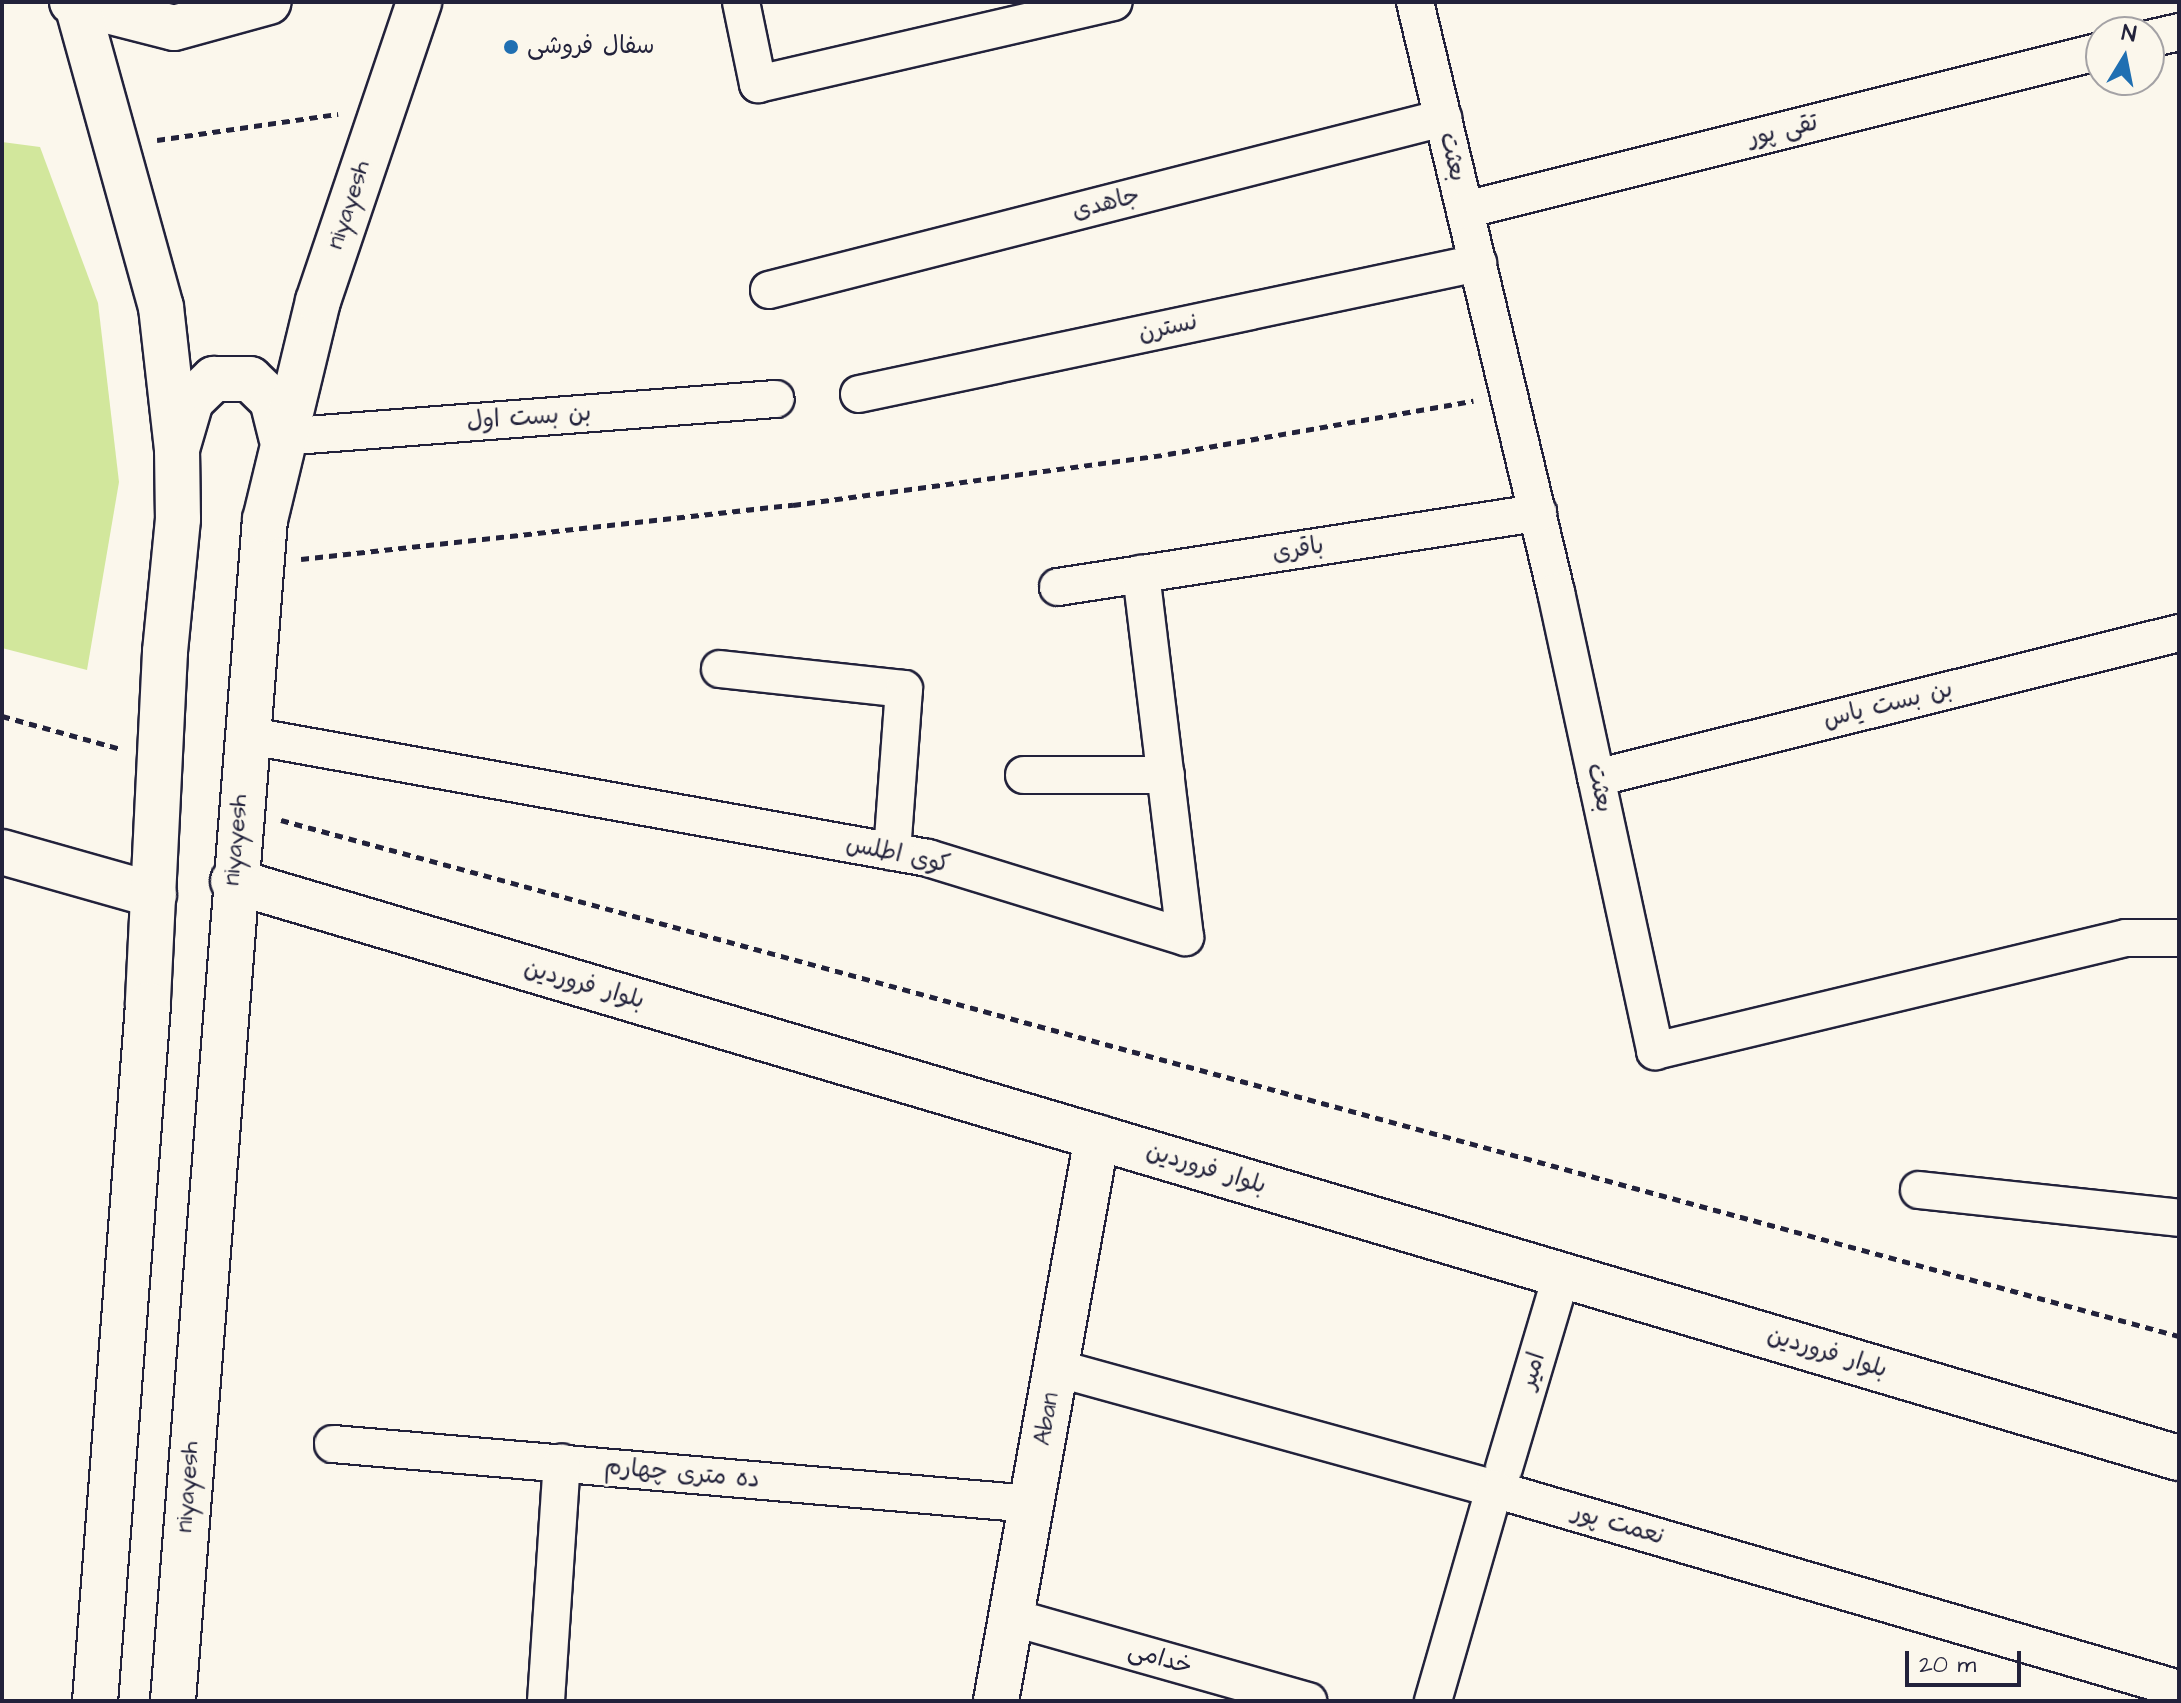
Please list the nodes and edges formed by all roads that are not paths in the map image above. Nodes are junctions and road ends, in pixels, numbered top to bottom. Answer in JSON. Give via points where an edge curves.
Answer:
{"nodes":[{"id":1,"x":269,"y":2,"type":"edge"},
{"id":2,"x":419,"y":2,"type":"edge"},
{"id":3,"x":741,"y":2,"type":"edge"},
{"id":4,"x":1114,"y":2,"type":"edge"},
{"id":5,"x":1415,"y":2,"type":"edge"},
{"id":6,"x":75,"y":5,"type":"edge"},
{"id":7,"x":2085,"y":55,"type":"edge"},
{"id":8,"x":1443,"y":118,"type":"junction"},
{"id":9,"x":1465,"y":210,"type":"junction"},
{"id":10,"x":1478,"y":263,"type":"junction"},
{"id":11,"x":769,"y":290,"type":"dead end"},
{"id":12,"x":859,"y":394,"type":"dead end"},
{"id":13,"x":776,"y":399,"type":"dead end"},
{"id":14,"x":281,"y":437,"type":"junction"},
{"id":15,"x":177,"y":449,"type":"junction"},
{"id":16,"x":1538,"y":513,"type":"junction"},
{"id":17,"x":1141,"y":574,"type":"junction"},
{"id":18,"x":1058,"y":587,"type":"dead end"},
{"id":19,"x":2179,"y":633,"type":"edge"},
{"id":20,"x":720,"y":669,"type":"dead end"},
{"id":21,"x":245,"y":735,"type":"junction"},
{"id":22,"x":1024,"y":775,"type":"dead end"},
{"id":23,"x":1166,"y":775,"type":"junction"},
{"id":24,"x":1596,"y":778,"type":"junction"},
{"id":25,"x":2,"y":852,"type":"edge"},
{"id":26,"x":892,"y":852,"type":"junction"},
{"id":27,"x":233,"y":881,"type":"junction"},
{"id":28,"x":154,"y":895,"type":"junction"},
{"id":29,"x":2179,"y":938,"type":"edge"},
{"id":30,"x":1097,"y":1137,"type":"junction"},
{"id":31,"x":1919,"y":1190,"type":"dead end"},
{"id":32,"x":2179,"y":1218,"type":"edge"},
{"id":33,"x":1562,"y":1274,"type":"junction"},
{"id":34,"x":1056,"y":1368,"type":"junction"},
{"id":35,"x":333,"y":1444,"type":"dead end"},
{"id":36,"x":2179,"y":1458,"type":"edge"},
{"id":37,"x":562,"y":1463,"type":"junction"},
{"id":38,"x":1499,"y":1479,"type":"junction"},
{"id":39,"x":1031,"y":1504,"type":"junction"},
{"id":40,"x":1011,"y":1617,"type":"junction"},
{"id":41,"x":2179,"y":1689,"type":"edge"},
{"id":42,"x":95,"y":1701,"type":"edge"},
{"id":43,"x":173,"y":1701,"type":"edge"},
{"id":44,"x":546,"y":1701,"type":"edge"},
{"id":45,"x":996,"y":1701,"type":"edge"},
{"id":46,"x":1308,"y":1701,"type":"edge"},
{"id":47,"x":1433,"y":1701,"type":"edge"}],
"edges":[{"from":1,"to":6,"type":"main road","via":[[174,28]]},
{"from":2,"to":14,"type":"main road","name":"niyayesh","via":[[375,124]]},
{"from":3,"to":4,"type":"street","via":[[758,84]]},
{"from":5,"to":8,"type":"street","name":"بعثت"},
{"from":6,"to":15,"type":"main road","via":[[161,307]]},
{"from":7,"to":9,"type":"street","name":"تقی پور"},
{"from":8,"to":9,"type":"street","name":"بعثت"},
{"from":8,"to":11,"type":"street","name":"جاهدی"},
{"from":9,"to":10,"type":"street","name":"بعثت"},
{"from":10,"to":12,"type":"street","name":"نسترن"},
{"from":10,"to":16,"type":"street","name":"بعثت"},
{"from":13,"to":14,"type":"street","name":"بن بست اول"},
{"from":14,"to":15,"type":"main road","via":[[272,400],[250,379],[214,379],[191,401]]},
{"from":14,"to":21,"type":"main road","name":"niyayesh","via":[[261,563]]},
{"from":15,"to":28,"type":"main road","via":[[178,519]]},
{"from":16,"to":17,"type":"street","name":"باقری"},
{"from":16,"to":24,"type":"street","name":"بعثت"},
{"from":17,"to":18,"type":"street","name":"باقری"},
{"from":17,"to":23,"type":"street","name":"کوی اطلس"},
{"from":19,"to":24,"type":"street","name":"بن بست یاس"},
{"from":20,"to":26,"type":"street","via":[[904,689]]},
{"from":21,"to":26,"type":"street","name":"کوی اطلس"},
{"from":21,"to":27,"type":"main road","name":"niyayesh"},
{"from":22,"to":23,"type":"street"},
{"from":23,"to":26,"type":"street","name":"کوی اطلس","via":[[1185,937]]},
{"from":24,"to":29,"type":"street","name":"بعثت","via":[[1655,1051],[2126,938]]},
{"from":25,"to":28,"type":"main road"},
{"from":27,"to":30,"type":"main road","name":"بلوار فروردین"},
{"from":27,"to":43,"type":"main road","name":"niyayesh"},
{"from":28,"to":42,"type":"main road"},
{"from":30,"to":33,"type":"main road","name":"بلوار فروردین"},
{"from":30,"to":34,"type":"main road","name":"Aban"},
{"from":31,"to":32,"type":"street"},
{"from":33,"to":36,"type":"main road","name":"بلوار فروردین"},
{"from":33,"to":38,"type":"street","name":"امیر"},
{"from":34,"to":38,"type":"street","name":"نعمت پور"},
{"from":34,"to":39,"type":"main road","name":"Aban"},
{"from":35,"to":37,"type":"street","name":"ده متری چهارم"},
{"from":37,"to":39,"type":"street","name":"ده متری چهارم"},
{"from":37,"to":44,"type":"street"},
{"from":38,"to":41,"type":"street","name":"نعمت پور"},
{"from":38,"to":47,"type":"street","name":"امیر"},
{"from":39,"to":40,"type":"main road","name":"Aban"},
{"from":40,"to":45,"type":"main road","name":"Aban"},
{"from":40,"to":46,"type":"street","name":"خدامی"}]}
